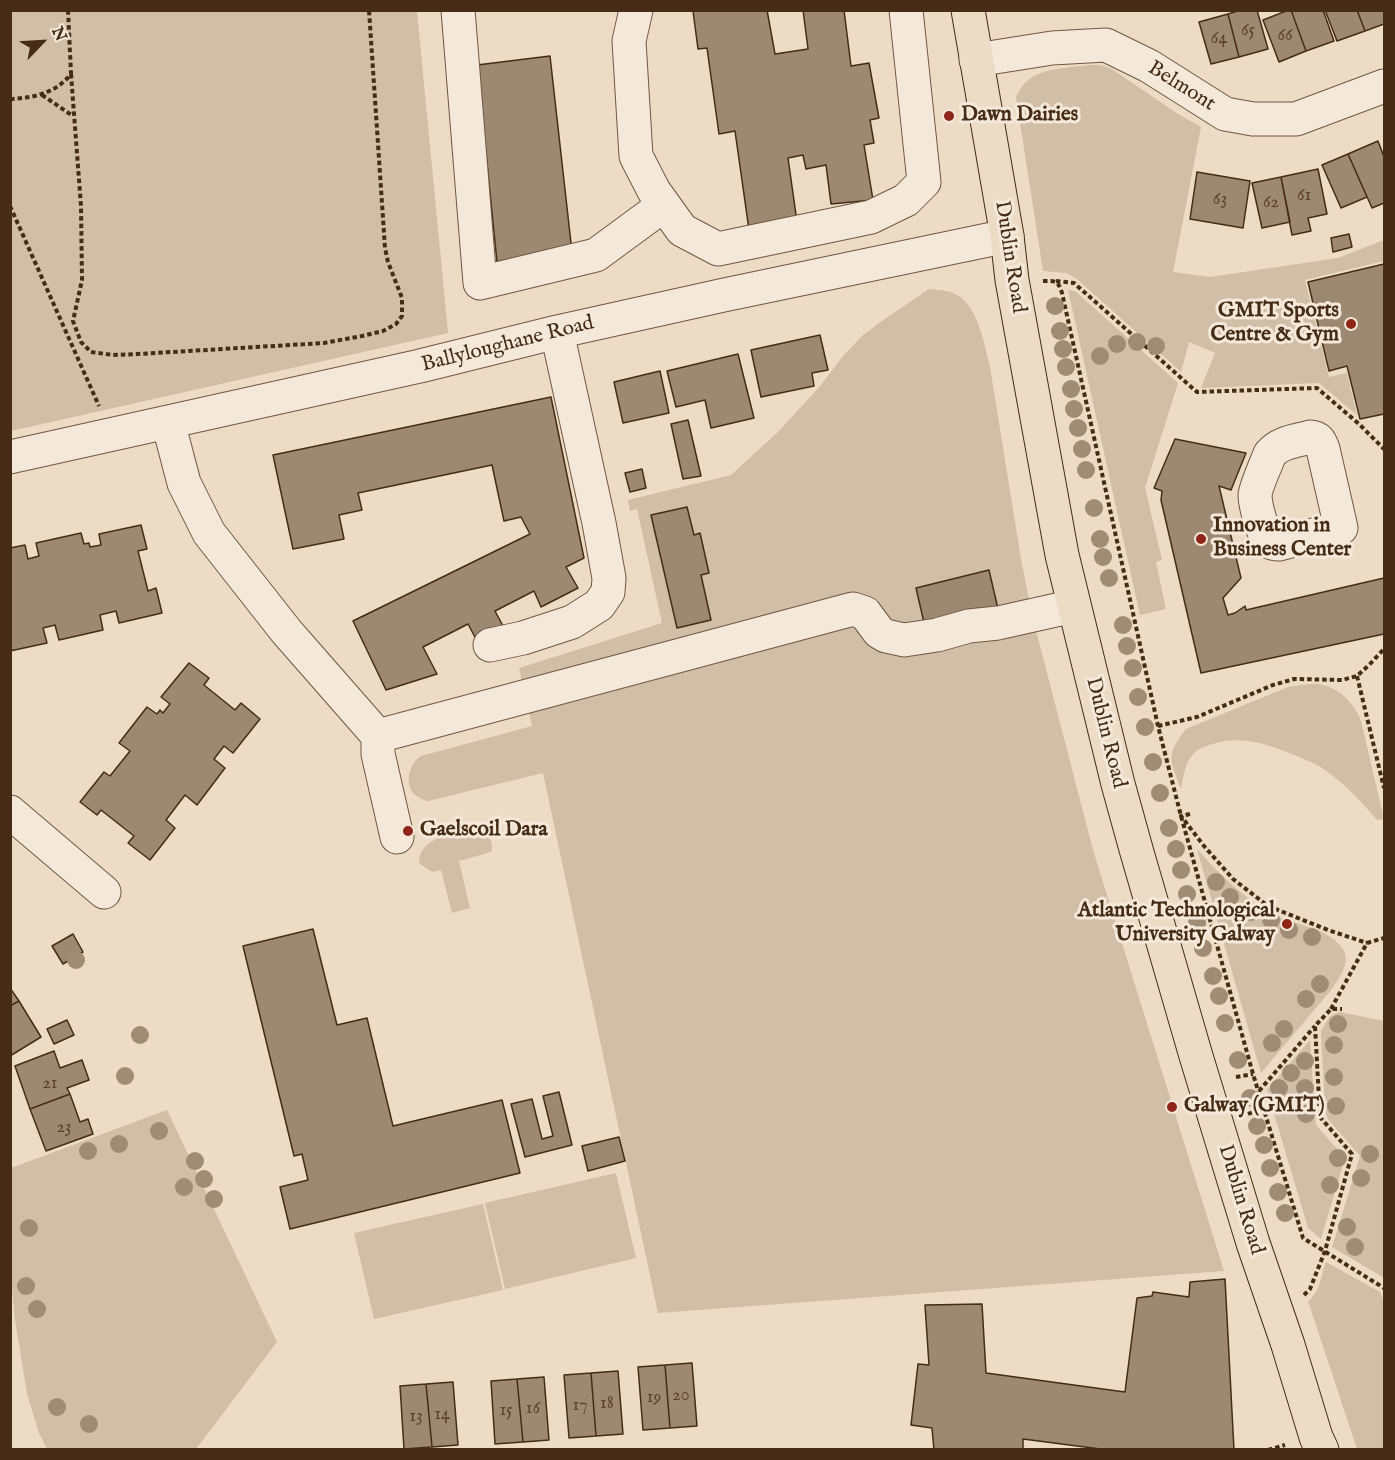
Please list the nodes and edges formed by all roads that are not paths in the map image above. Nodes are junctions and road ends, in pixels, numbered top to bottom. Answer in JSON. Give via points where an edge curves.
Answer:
{"nodes":[{"id":1,"x":459,"y":10,"type":"edge"},
{"id":2,"x":636,"y":10,"type":"edge"},
{"id":3,"x":906,"y":10,"type":"edge"},
{"id":4,"x":968,"y":10,"type":"edge"},
{"id":5,"x":976,"y":60,"type":"junction"},
{"id":6,"x":1384,"y":86,"type":"edge"},
{"id":7,"x":664,"y":205,"type":"junction"},
{"id":8,"x":1007,"y":236,"type":"junction"},
{"id":9,"x":718,"y":249,"type":"junction"},
{"id":10,"x":723,"y":295,"type":"junction"},
{"id":11,"x":558,"y":333,"type":"junction"},
{"id":12,"x":168,"y":422,"type":"junction"},
{"id":13,"x":10,"y":456,"type":"edge"},
{"id":14,"x":1074,"y":606,"type":"junction"},
{"id":15,"x":490,"y":645,"type":"dead end"},
{"id":16,"x":378,"y":736,"type":"junction"},
{"id":17,"x":10,"y":812,"type":"edge"},
{"id":18,"x":397,"y":837,"type":"dead end"},
{"id":19,"x":104,"y":892,"type":"dead end"},
{"id":20,"x":1319,"y":1445,"type":"edge"}],
"edges":[{"from":1,"to":7,"type":"street","via":[[480,283],[596,255]]},
{"from":2,"to":7,"type":"street","via":[[629,41],[636,156]]},
{"from":3,"to":9,"type":"street","via":[[924,182],[906,200],[872,217]]},
{"from":4,"to":5,"type":"main road","name":"Dublin Road"},
{"from":5,"to":6,"type":"street","name":"Belmont","via":[[1052,48],[1106,45],[1149,66],[1225,114],[1253,119],[1296,119]]},
{"from":5,"to":8,"type":"main road","name":"Dublin Road"},
{"from":7,"to":9,"type":"street","via":[[682,230]]},
{"from":8,"to":10,"type":"street","name":"Ballyloughane Road"},
{"from":8,"to":14,"type":"main road","name":"Dublin Road"},
{"from":9,"to":10,"type":"street"},
{"from":10,"to":11,"type":"street","name":"Ballyloughane Road"},
{"from":11,"to":12,"type":"street","name":"Ballyloughane Road"},
{"from":11,"to":15,"type":"street","via":[[599,523],[608,592],[600,605],[572,622]]},
{"from":12,"to":13,"type":"street","name":"Ballyloughane Road"},
{"from":12,"to":16,"type":"street","via":[[184,483],[208,533],[286,631]]},
{"from":14,"to":16,"type":"street","via":[[904,640],[879,632],[865,613],[853,609]]},
{"from":14,"to":20,"type":"main road","name":"Dublin Road","via":[[1136,849],[1253,1243]]},
{"from":16,"to":18,"type":"street","via":[[378,754]]},
{"from":17,"to":19,"type":"street"}]}
